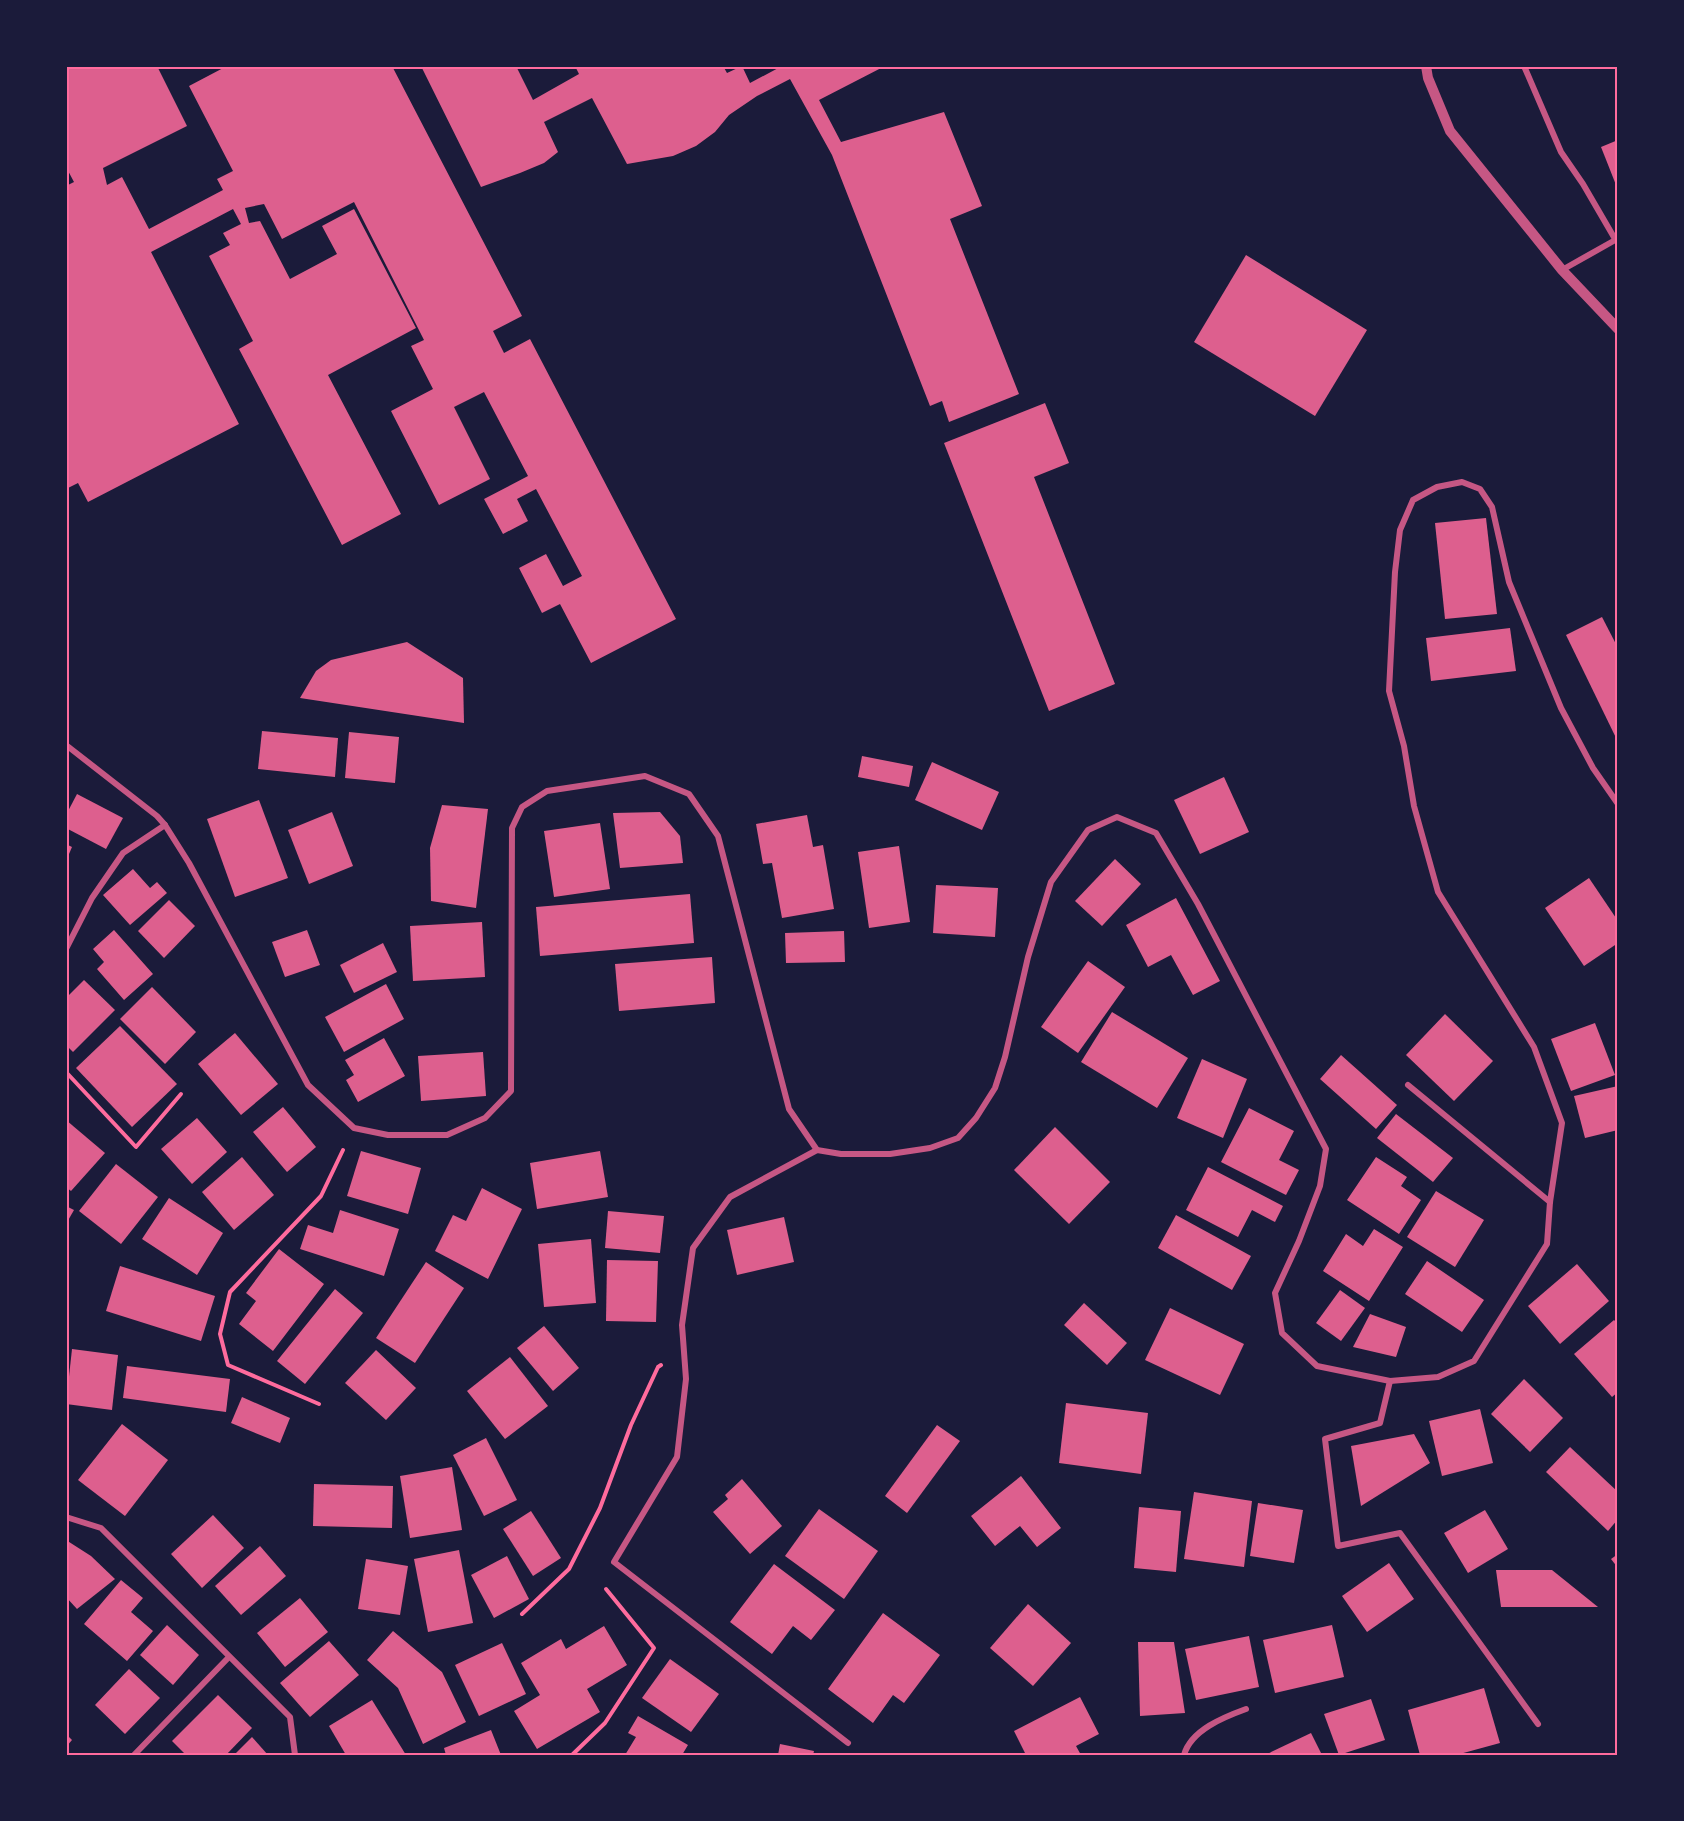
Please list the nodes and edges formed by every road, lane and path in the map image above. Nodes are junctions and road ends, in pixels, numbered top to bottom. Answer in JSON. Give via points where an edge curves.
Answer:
{"nodes":[{"id":1,"x":1426,"y":66,"type":"edge"},
{"id":2,"x":1524,"y":66,"type":"edge"},
{"id":3,"x":1617,"y":239,"type":"edge"},
{"id":4,"x":1562,"y":270,"type":"junction"},
{"id":5,"x":1618,"y":329,"type":"edge"},
{"id":6,"x":66,"y":745,"type":"edge"},
{"id":7,"x":1618,"y":804,"type":"edge"},
{"id":8,"x":165,"y":825,"type":"junction"},
{"id":9,"x":66,"y":949,"type":"edge"},
{"id":10,"x":66,"y":1072,"type":"edge"},
{"id":11,"x":1408,"y":1085,"type":"dead end"},
{"id":12,"x":181,"y":1094,"type":"dead end"},
{"id":13,"x":354,"y":1128,"type":"junction"},
{"id":14,"x":817,"y":1150,"type":"junction"},
{"id":15,"x":1550,"y":1202,"type":"junction"},
{"id":16,"x":685,"y":1351,"type":"junction"},
{"id":17,"x":1390,"y":1381,"type":"junction"},
{"id":18,"x":319,"y":1404,"type":"dead end"},
{"id":19,"x":66,"y":1517,"type":"edge"},
{"id":20,"x":614,"y":1562,"type":"junction"},
{"id":21,"x":522,"y":1614,"type":"dead end"},
{"id":22,"x":230,"y":1657,"type":"junction"},
{"id":23,"x":1246,"y":1709,"type":"dead end"},
{"id":24,"x":1538,"y":1724,"type":"dead end"},
{"id":25,"x":848,"y":1743,"type":"dead end"},
{"id":26,"x":134,"y":1755,"type":"edge"},
{"id":27,"x":295,"y":1755,"type":"edge"},
{"id":28,"x":572,"y":1755,"type":"edge"},
{"id":29,"x":1184,"y":1755,"type":"edge"}],
"edges":[{"from":1,"to":4,"type":"street","via":[[1450,131]]},
{"from":2,"to":3,"type":"street","via":[[1561,152]]},
{"from":3,"to":4,"type":"street"},
{"from":4,"to":5,"type":"street"},
{"from":6,"to":8,"type":"street"},
{"from":7,"to":15,"type":"street","via":[[1593,768],[1561,708],[1509,582],[1492,507],[1480,489],[1462,482],[1437,487],[1413,500],[1400,530],[1389,691],[1414,806],[1438,891],[1534,1047],[1562,1123]]},
{"from":8,"to":9,"type":"street","via":[[123,854],[92,898]]},
{"from":8,"to":13,"type":"street","via":[[308,1084]]},
{"from":10,"to":12,"type":"path","via":[[136,1147]]},
{"from":11,"to":15,"type":"street"},
{"from":13,"to":14,"type":"street","via":[[388,1135],[447,1135],[485,1118],[511,1091],[512,828],[522,807],[547,790],[645,776],[689,794],[718,836],[789,1109]]},
{"from":13,"to":18,"type":"path","via":[[321,1196],[230,1292],[220,1334],[228,1365]]},
{"from":14,"to":16,"type":"street","via":[[730,1197],[693,1248],[682,1325]]},
{"from":14,"to":17,"type":"street","via":[[890,1154],[930,1148],[958,1138],[995,1088],[1028,957],[1052,882],[1088,830],[1117,817],[1156,833],[1198,904],[1326,1149],[1320,1186],[1275,1293],[1282,1334],[1317,1366]]},
{"from":15,"to":17,"type":"street","via":[[1547,1244],[1474,1361],[1438,1377]]},
{"from":16,"to":20,"type":"street","via":[[686,1379],[677,1457]]},
{"from":16,"to":21,"type":"path","via":[[658,1367],[600,1508],[569,1569]]},
{"from":17,"to":24,"type":"street","via":[[1380,1423],[1325,1439],[1338,1546],[1400,1533]]},
{"from":19,"to":22,"type":"street","via":[[101,1528]]},
{"from":20,"to":25,"type":"street"},
{"from":20,"to":28,"type":"path","via":[[603,1586],[654,1648],[605,1723]]},
{"from":22,"to":26,"type":"street"},
{"from":22,"to":27,"type":"street","via":[[290,1717]]},
{"from":23,"to":29,"type":"street","via":[[1223,1717],[1188,1743]]}]}
